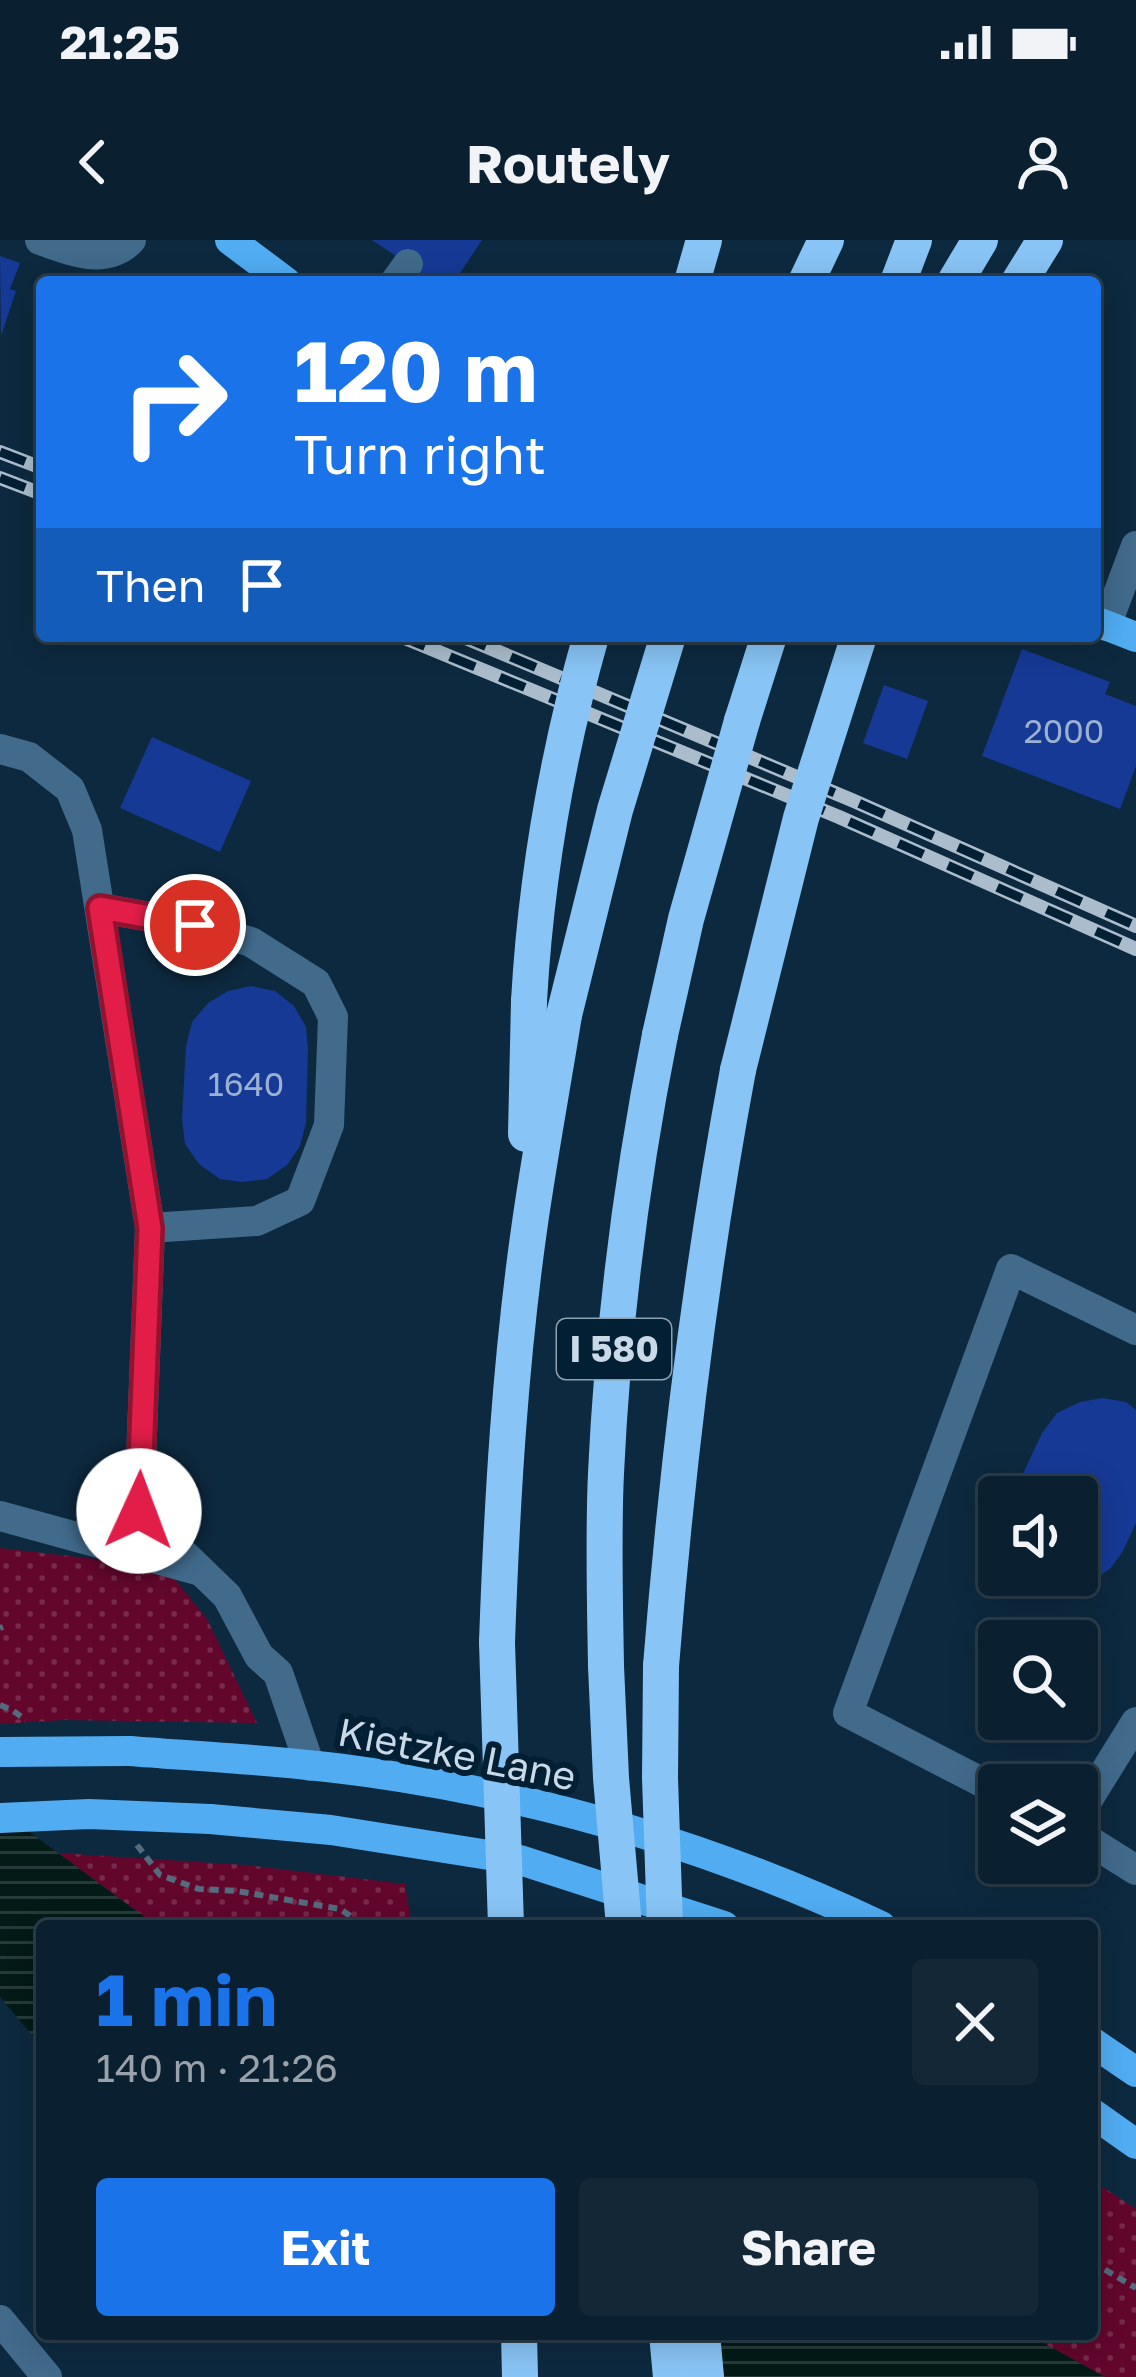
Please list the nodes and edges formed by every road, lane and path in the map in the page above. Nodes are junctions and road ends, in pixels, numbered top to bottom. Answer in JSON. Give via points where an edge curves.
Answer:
{"nodes":[{"id":1,"x":40,"y":240,"type":"edge"},
{"id":2,"x":131,"y":240,"type":"edge"},
{"id":3,"x":230,"y":240,"type":"edge"},
{"id":4,"x":704,"y":240,"type":"edge"},
{"id":5,"x":826,"y":240,"type":"edge"},
{"id":6,"x":914,"y":240,"type":"edge"},
{"id":7,"x":980,"y":240,"type":"edge"},
{"id":8,"x":1046,"y":240,"type":"edge"},
{"id":9,"x":278,"y":276,"type":"edge"},
{"id":10,"x":694,"y":276,"type":"edge"},
{"id":11,"x":809,"y":276,"type":"edge"},
{"id":12,"x":900,"y":276,"type":"edge"},
{"id":13,"x":959,"y":276,"type":"edge"},
{"id":14,"x":1023,"y":276,"type":"edge"},
{"id":15,"x":1136,"y":546,"type":"edge"},
{"id":16,"x":1101,"y":624,"type":"edge"},
{"id":17,"x":1136,"y":637,"type":"edge"},
{"id":18,"x":589,"y":642,"type":"edge"},
{"id":19,"x":666,"y":642,"type":"edge"},
{"id":20,"x":767,"y":642,"type":"edge"},
{"id":21,"x":857,"y":642,"type":"edge"},
{"id":22,"x":0,"y":749,"type":"edge"},
{"id":23,"x":100,"y":908,"type":"junction"},
{"id":24,"x":150,"y":1228,"type":"junction"},
{"id":25,"x":519,"y":1311,"type":"junction"},
{"id":26,"x":1136,"y":1330,"type":"edge"},
{"id":27,"x":0,"y":1516,"type":"edge"},
{"id":28,"x":201,"y":1571,"type":"junction"},
{"id":29,"x":1136,"y":1722,"type":"edge"},
{"id":30,"x":0,"y":1752,"type":"edge"},
{"id":31,"x":310,"y":1766,"type":"junction"},
{"id":32,"x":978,"y":1781,"type":"edge"},
{"id":33,"x":1098,"y":1783,"type":"edge"},
{"id":34,"x":0,"y":1818,"type":"edge"},
{"id":35,"x":133,"y":1837,"type":"dead end"},
{"id":36,"x":1098,"y":1846,"type":"edge"},
{"id":37,"x":1136,"y":1870,"type":"edge"},
{"id":38,"x":356,"y":1920,"type":"edge"},
{"id":39,"x":506,"y":1920,"type":"edge"},
{"id":40,"x":623,"y":1920,"type":"edge"},
{"id":41,"x":665,"y":1920,"type":"edge"},
{"id":42,"x":705,"y":1920,"type":"edge"},
{"id":43,"x":867,"y":1920,"type":"edge"},
{"id":44,"x":1098,"y":2046,"type":"edge"},
{"id":45,"x":1136,"y":2072,"type":"edge"},
{"id":46,"x":1098,"y":2117,"type":"edge"},
{"id":47,"x":1136,"y":2144,"type":"edge"},
{"id":48,"x":1098,"y":2266,"type":"edge"},
{"id":49,"x":1136,"y":2288,"type":"edge"},
{"id":50,"x":0,"y":2320,"type":"edge"},
{"id":51,"x":519,"y":2340,"type":"edge"},
{"id":52,"x":668,"y":2340,"type":"edge"},
{"id":53,"x":702,"y":2340,"type":"edge"},
{"id":54,"x":47,"y":2377,"type":"edge"},
{"id":55,"x":520,"y":2377,"type":"edge"},
{"id":56,"x":671,"y":2377,"type":"edge"},
{"id":57,"x":706,"y":2377,"type":"edge"}],
"edges":[{"from":1,"to":2,"type":"street","via":[[84,255]]},
{"from":3,"to":9,"type":"main road"},
{"from":4,"to":10,"type":"highway"},
{"from":5,"to":11,"type":"highway"},
{"from":6,"to":12,"type":"highway"},
{"from":7,"to":13,"type":"highway"},
{"from":8,"to":14,"type":"highway"},
{"from":15,"to":16,"type":"street"},
{"from":16,"to":17,"type":"main road"},
{"from":18,"to":25,"type":"highway","bridge":true,"via":[[536,899]]},
{"from":19,"to":25,"type":"highway","number":"I 580","bridge":true,"via":[[564,1015]]},
{"from":20,"to":40,"type":"highway","number":"I 580","bridge":true,"via":[[686,919],[628,1216],[606,1477],[610,1778]]},
{"from":21,"to":41,"type":"highway","bridge":true,"via":[[768,943],[701,1282],[661,1666]]},
{"from":22,"to":23,"type":"street","via":[[29,757],[70,789],[87,830]]},
{"from":23,"to":24,"type":"street"},
{"from":23,"to":24,"type":"street","via":[[250,942],[316,982],[333,1016],[328,1125],[300,1201],[257,1221]]},
{"from":24,"to":28,"type":"street","via":[[139,1511]]},
{"from":25,"to":39,"type":"highway","number":"I 580","bridge":true,"via":[[497,1642]]},
{"from":26,"to":32,"type":"street","via":[[1011,1269],[848,1713]]},
{"from":27,"to":28,"type":"street"},
{"from":28,"to":31,"type":"street","via":[[278,1673]]},
{"from":29,"to":33,"type":"street"},
{"from":30,"to":31,"type":"main road","name":"Kietzke Lane","bridge":true,"via":[[129,1751]]},
{"from":31,"to":43,"type":"main road","name":"Kietzke Lane","via":[[490,1795],[642,1832]]},
{"from":34,"to":42,"type":"main road","bridge":true,"via":[[89,1814],[332,1830],[520,1860]]},
{"from":35,"to":38,"type":"path","via":[[160,1875],[340,1909]]},
{"from":36,"to":37,"type":"street"},
{"from":44,"to":45,"type":"main road"},
{"from":46,"to":47,"type":"main road"},
{"from":48,"to":49,"type":"path"},
{"from":50,"to":54,"type":"street"},
{"from":51,"to":55,"type":"highway"},
{"from":52,"to":56,"type":"highway"},
{"from":53,"to":57,"type":"highway"}]}
